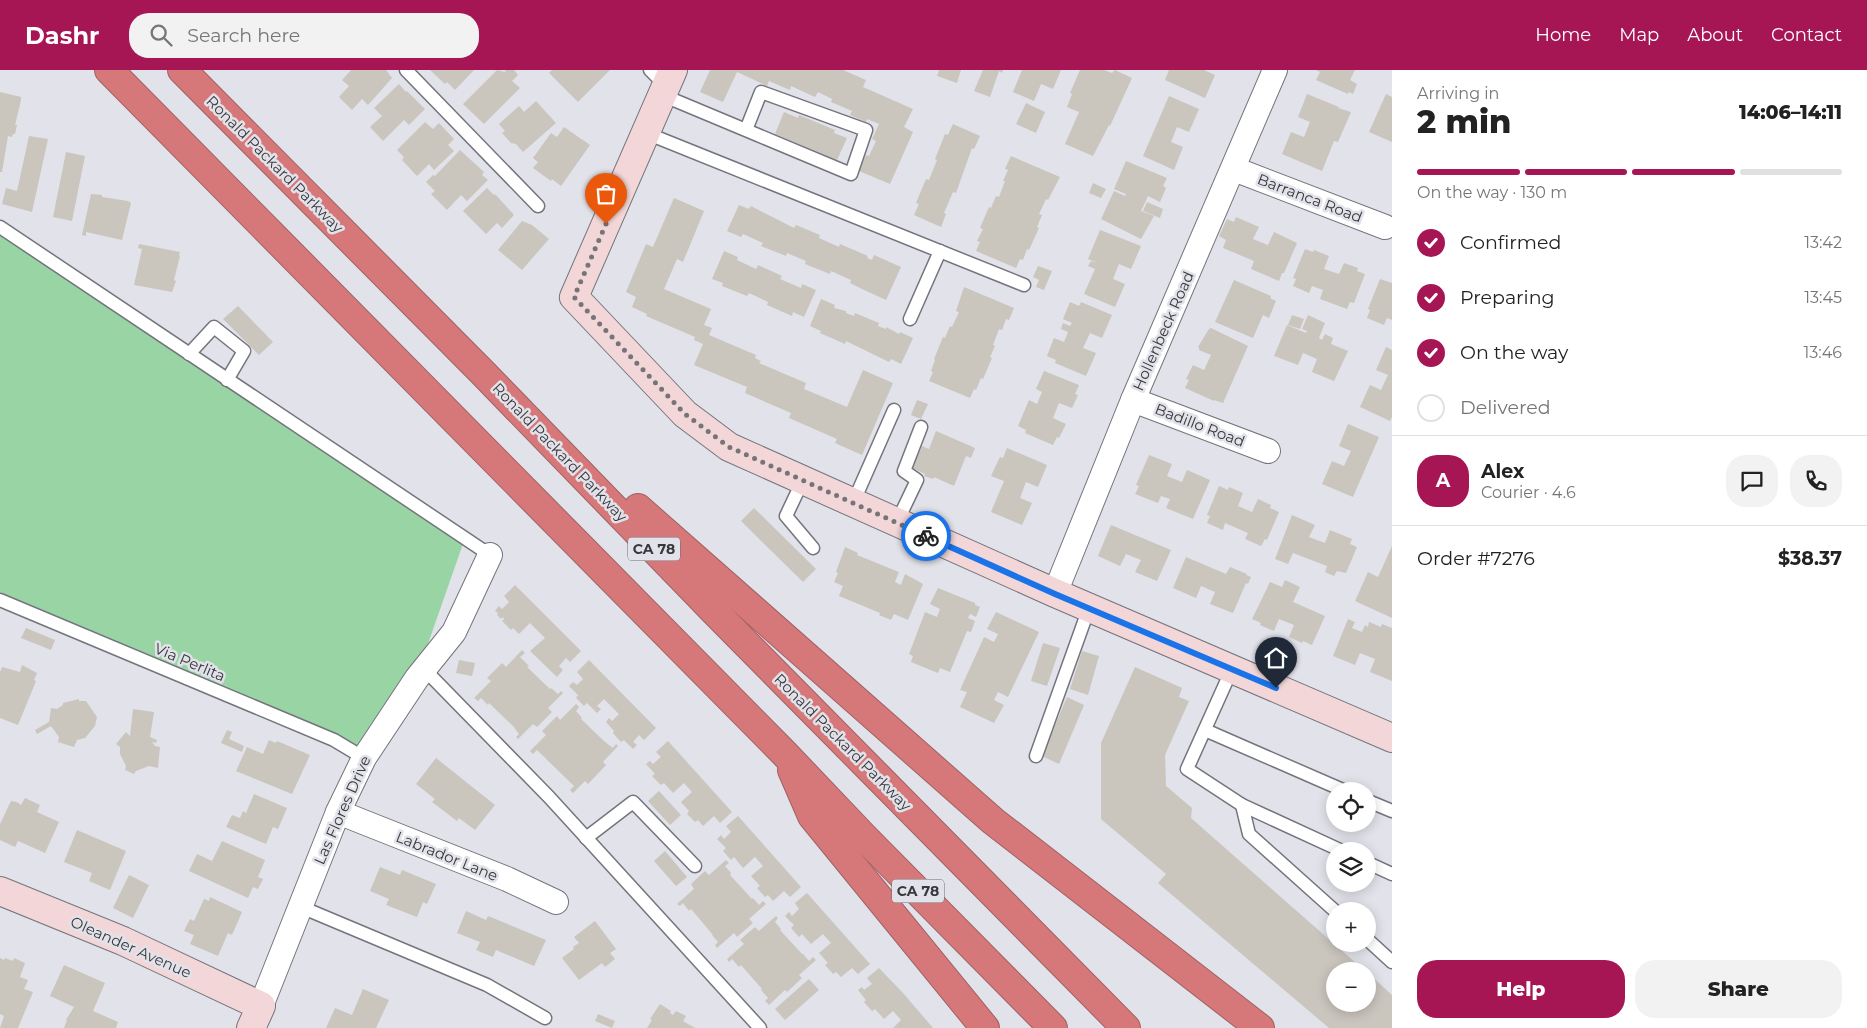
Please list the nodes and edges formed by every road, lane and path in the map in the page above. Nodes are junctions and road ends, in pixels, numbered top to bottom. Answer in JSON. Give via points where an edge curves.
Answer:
{"nodes":[{"id":1,"x":109,"y":70,"type":"edge"},
{"id":2,"x":182,"y":70,"type":"edge"},
{"id":3,"x":406,"y":70,"type":"edge"},
{"id":4,"x":1276,"y":70,"type":"edge"},
{"id":5,"x":663,"y":80,"type":"edge"},
{"id":6,"x":746,"y":130,"type":"junction"},
{"id":7,"x":646,"y":133,"type":"junction"},
{"id":8,"x":1234,"y":169,"type":"junction"},
{"id":9,"x":538,"y":206,"type":"dead end"},
{"id":10,"x":0,"y":227,"type":"edge"},
{"id":11,"x":1386,"y":227,"type":"dead end"},
{"id":12,"x":940,"y":251,"type":"junction"},
{"id":13,"x":1024,"y":285,"type":"dead end"},
{"id":14,"x":910,"y":319,"type":"dead end"},
{"id":15,"x":189,"y":354,"type":"junction"},
{"id":16,"x":482,"y":372,"type":"junction"},
{"id":17,"x":227,"y":380,"type":"junction"},
{"id":18,"x":1133,"y":400,"type":"junction"},
{"id":19,"x":894,"y":410,"type":"dead end"},
{"id":20,"x":921,"y":427,"type":"dead end"},
{"id":21,"x":1268,"y":451,"type":"dead end"},
{"id":22,"x":803,"y":480,"type":"junction"},
{"id":23,"x":853,"y":503,"type":"junction"},
{"id":24,"x":897,"y":522,"type":"junction"},
{"id":25,"x":813,"y":548,"type":"dead end"},
{"id":26,"x":490,"y":555,"type":"joint"},
{"id":27,"x":1055,"y":594,"type":"junction"},
{"id":28,"x":0,"y":600,"type":"edge"},
{"id":29,"x":1089,"y":608,"type":"junction"},
{"id":30,"x":1232,"y":669,"type":"junction"},
{"id":31,"x":425,"y":670,"type":"junction"},
{"id":32,"x":1205,"y":730,"type":"junction"},
{"id":33,"x":1392,"y":738,"type":"edge"},
{"id":34,"x":784,"y":753,"type":"junction"},
{"id":35,"x":1036,"y":756,"type":"dead end"},
{"id":36,"x":364,"y":758,"type":"junction"},
{"id":37,"x":1326,"y":782,"type":"edge"},
{"id":38,"x":1242,"y":805,"type":"junction"},
{"id":39,"x":1376,"y":805,"type":"edge"},
{"id":40,"x":338,"y":812,"type":"junction"},
{"id":41,"x":1392,"y":812,"type":"edge"},
{"id":42,"x":586,"y":838,"type":"junction"},
{"id":43,"x":1326,"y":844,"type":"edge"},
{"id":44,"x":695,"y":866,"type":"dead end"},
{"id":45,"x":1376,"y":867,"type":"edge"},
{"id":46,"x":1392,"y":874,"type":"edge"},
{"id":47,"x":0,"y":891,"type":"edge"},
{"id":48,"x":556,"y":902,"type":"dead end"},
{"id":49,"x":1326,"y":903,"type":"edge"},
{"id":50,"x":301,"y":907,"type":"junction"},
{"id":51,"x":1376,"y":946,"type":"edge"},
{"id":52,"x":1389,"y":955,"type":"edge"},
{"id":53,"x":256,"y":1017,"type":"edge"},
{"id":54,"x":545,"y":1018,"type":"dead end"},
{"id":55,"x":760,"y":1028,"type":"edge"},
{"id":56,"x":985,"y":1028,"type":"edge"},
{"id":57,"x":1053,"y":1028,"type":"edge"},
{"id":58,"x":1126,"y":1028,"type":"edge"},
{"id":59,"x":1260,"y":1028,"type":"edge"}],
"edges":[{"from":1,"to":34,"type":"highway","number":"CA 78"},
{"from":2,"to":16,"type":"highway","name":"Ronald Packard Parkway","number":"CA 78"},
{"from":3,"to":9,"type":"lane"},
{"from":4,"to":8,"type":"street","name":"Hollenbeck Road"},
{"from":5,"to":6,"type":"lane"},
{"from":5,"to":7,"type":"street"},
{"from":6,"to":6,"type":"lane","via":[[852,174],[866,130],[761,92]]},
{"from":7,"to":12,"type":"lane"},
{"from":7,"to":22,"type":"street","via":[[574,297],[685,414],[729,447]]},
{"from":8,"to":11,"type":"street","name":"Barranca Road"},
{"from":8,"to":18,"type":"street","name":"Hollenbeck Road"},
{"from":10,"to":15,"type":"lane"},
{"from":12,"to":13,"type":"lane"},
{"from":12,"to":14,"type":"lane"},
{"from":15,"to":17,"type":"lane"},
{"from":15,"to":17,"type":"lane","via":[[214,328],[244,351]]},
{"from":16,"to":58,"type":"highway","name":"Ronald Packard Parkway","number":"CA 78"},
{"from":16,"to":59,"type":"highway","via":[[993,820]]},
{"from":17,"to":26,"type":"lane"},
{"from":18,"to":21,"type":"street","name":"Badillo Road"},
{"from":18,"to":27,"type":"street","name":"Hollenbeck Road"},
{"from":19,"to":23,"type":"lane"},
{"from":20,"to":24,"type":"lane","via":[[904,471],[917,480]]},
{"from":22,"to":23,"type":"street"},
{"from":22,"to":25,"type":"lane","via":[[786,516]]},
{"from":23,"to":24,"type":"street"},
{"from":24,"to":27,"type":"street"},
{"from":26,"to":31,"type":"street","name":"Las Flores Drive","via":[[454,632]]},
{"from":27,"to":29,"type":"street"},
{"from":28,"to":36,"type":"lane","name":"Via Perlita","via":[[334,740]]},
{"from":29,"to":30,"type":"street"},
{"from":29,"to":35,"type":"lane"},
{"from":30,"to":32,"type":"lane"},
{"from":30,"to":33,"type":"street"},
{"from":31,"to":36,"type":"street","name":"Las Flores Drive"},
{"from":31,"to":42,"type":"lane"},
{"from":32,"to":37,"type":"lane"},
{"from":32,"to":38,"type":"lane","via":[[1187,769]]},
{"from":34,"to":56,"type":"highway","via":[[812,816]]},
{"from":34,"to":57,"type":"highway","number":"CA 78"},
{"from":36,"to":40,"type":"street","name":"Las Flores Drive"},
{"from":38,"to":43,"type":"lane"},
{"from":38,"to":49,"type":"lane","via":[[1249,834]]},
{"from":39,"to":41,"type":"lane"},
{"from":40,"to":48,"type":"street","name":"Labrador Lane"},
{"from":40,"to":50,"type":"street","name":"Las Flores Drive"},
{"from":42,"to":44,"type":"lane","via":[[633,802]]},
{"from":42,"to":55,"type":"lane"},
{"from":45,"to":46,"type":"lane"},
{"from":47,"to":53,"type":"street","name":"Oleander Avenue","via":[[123,941]]},
{"from":50,"to":53,"type":"street","name":"Las Flores Drive"},
{"from":50,"to":54,"type":"lane","via":[[488,985]]},
{"from":51,"to":52,"type":"lane"}]}
